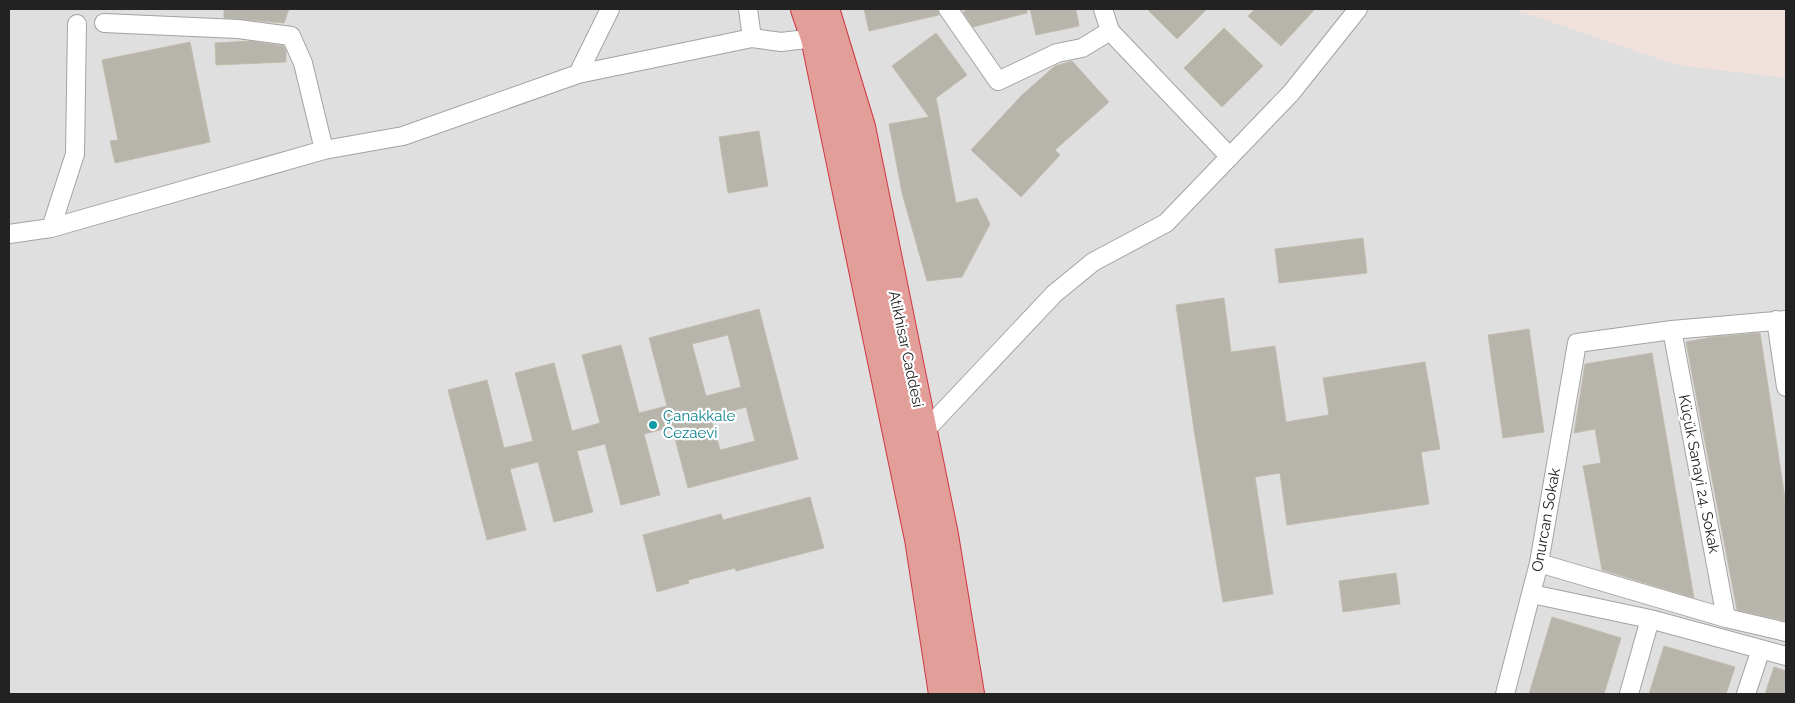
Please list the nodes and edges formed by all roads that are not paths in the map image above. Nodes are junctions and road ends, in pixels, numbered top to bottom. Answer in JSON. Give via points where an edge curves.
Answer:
{"nodes":[{"id":1,"x":610,"y":9,"type":"edge"},
{"id":2,"x":748,"y":9,"type":"edge"},
{"id":3,"x":805,"y":9,"type":"edge"},
{"id":4,"x":825,"y":9,"type":"edge"},
{"id":5,"x":948,"y":9,"type":"edge"},
{"id":6,"x":1105,"y":9,"type":"edge"},
{"id":7,"x":1358,"y":9,"type":"edge"},
{"id":8,"x":104,"y":23,"type":"dead end"},
{"id":9,"x":77,"y":24,"type":"dead end"},
{"id":10,"x":1110,"y":31,"type":"junction"},
{"id":11,"x":752,"y":38,"type":"junction"},
{"id":12,"x":815,"y":38,"type":"junction"},
{"id":13,"x":578,"y":74,"type":"junction"},
{"id":14,"x":324,"y":150,"type":"junction"},
{"id":15,"x":1230,"y":156,"type":"junction"},
{"id":16,"x":867,"y":226,"type":"junction"},
{"id":17,"x":51,"y":228,"type":"junction"},
{"id":18,"x":9,"y":234,"type":"edge"},
{"id":19,"x":1781,"y":320,"type":"edge"},
{"id":20,"x":1672,"y":330,"type":"junction"},
{"id":21,"x":1786,"y":387,"type":"edge"},
{"id":22,"x":924,"y":432,"type":"junction"},
{"id":23,"x":1539,"y":563,"type":"junction"},
{"id":24,"x":1532,"y":594,"type":"junction"},
{"id":25,"x":1726,"y":618,"type":"junction"},
{"id":26,"x":1650,"y":619,"type":"junction"},
{"id":27,"x":1786,"y":632,"type":"edge"},
{"id":28,"x":1761,"y":649,"type":"junction"},
{"id":29,"x":1786,"y":656,"type":"edge"},
{"id":30,"x":943,"y":694,"type":"edge"},
{"id":31,"x":970,"y":694,"type":"edge"},
{"id":32,"x":1505,"y":694,"type":"edge"},
{"id":33,"x":1629,"y":694,"type":"edge"},
{"id":34,"x":1746,"y":694,"type":"edge"}],
"edges":[{"from":1,"to":13,"type":"street"},
{"from":2,"to":11,"type":"street"},
{"from":3,"to":12,"type":"highway","name":"Atikhisar Caddesi"},
{"from":4,"to":16,"type":"highway","name":"Atikhisar Caddesi","via":[[862,127]]},
{"from":5,"to":10,"type":"street","via":[[998,81],[1058,53],[1082,48]]},
{"from":6,"to":10,"type":"street"},
{"from":7,"to":15,"type":"street","via":[[1292,92]]},
{"from":8,"to":14,"type":"street","via":[[238,29],[290,36],[303,63]]},
{"from":9,"to":17,"type":"street","via":[[75,154]]},
{"from":10,"to":15,"type":"street"},
{"from":11,"to":12,"type":"street","via":[[781,42]]},
{"from":11,"to":13,"type":"street"},
{"from":12,"to":16,"type":"highway","name":"Atikhisar Caddesi"},
{"from":13,"to":14,"type":"street","via":[[403,136]]},
{"from":14,"to":17,"type":"street"},
{"from":15,"to":22,"type":"street","via":[[1166,223],[1092,262],[1054,294]]},
{"from":16,"to":22,"type":"highway","name":"Atikhisar Caddesi"},
{"from":16,"to":30,"type":"highway","name":"Atikhisar Caddesi"},
{"from":17,"to":18,"type":"street"},
{"from":19,"to":20,"type":"street"},
{"from":19,"to":21,"type":"street"},
{"from":20,"to":23,"type":"street","name":"Onurcan Sokak","via":[[1577,343]]},
{"from":20,"to":25,"type":"street","name":"Küçük Sanayi 24. Sokak"},
{"from":22,"to":31,"type":"highway","name":"Atikhisar Caddesi"},
{"from":23,"to":24,"type":"street","name":"Onurcan Sokak"},
{"from":23,"to":25,"type":"street"},
{"from":24,"to":26,"type":"street"},
{"from":24,"to":32,"type":"street","name":"Onurcan Sokak"},
{"from":25,"to":27,"type":"street"},
{"from":26,"to":28,"type":"street"},
{"from":26,"to":33,"type":"street"},
{"from":28,"to":29,"type":"street"},
{"from":28,"to":34,"type":"street"}]}
